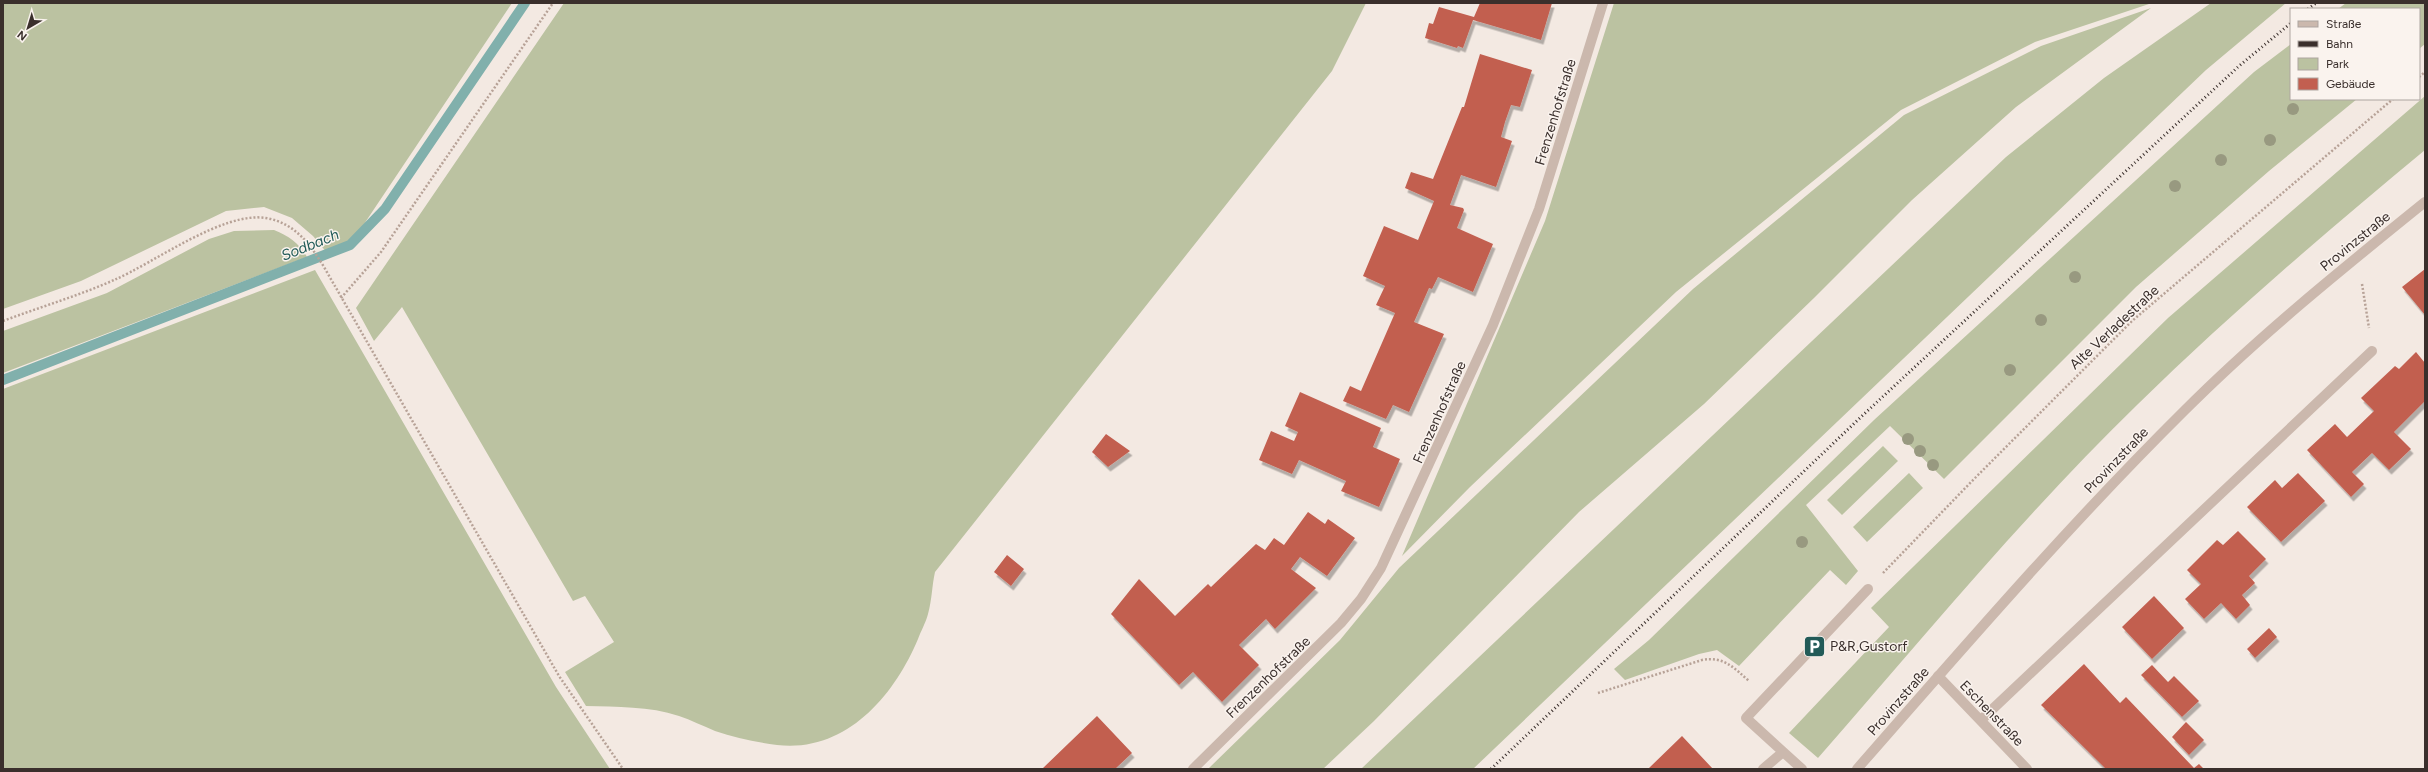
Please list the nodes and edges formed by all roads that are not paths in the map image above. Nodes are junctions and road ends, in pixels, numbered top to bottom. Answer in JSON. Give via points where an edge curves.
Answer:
{"nodes":[{"id":1,"x":1603,"y":3,"type":"edge"},
{"id":2,"x":2425,"y":202,"type":"edge"},
{"id":3,"x":2372,"y":351,"type":"road end"},
{"id":4,"x":1868,"y":589,"type":"road end"},
{"id":5,"x":1938,"y":676,"type":"junction"},
{"id":6,"x":1981,"y":720,"type":"junction"},
{"id":7,"x":1783,"y":752,"type":"junction"},
{"id":8,"x":1193,"y":769,"type":"edge"},
{"id":9,"x":1763,"y":769,"type":"edge"},
{"id":10,"x":1802,"y":769,"type":"edge"},
{"id":11,"x":1856,"y":769,"type":"edge"},
{"id":12,"x":2027,"y":769,"type":"edge"}],
"edges":[{"from":1,"to":8,"type":"street","name":"Frenzenhofstraße","via":[[1549,179],[1528,238],[1456,407],[1381,568],[1342,623]]},
{"from":2,"to":5,"type":"street","name":"Provinzstraße","via":[[2264,336],[2179,415],[2083,515]]},
{"from":3,"to":6,"type":"street"},
{"from":4,"to":7,"type":"street","via":[[1746,718]]},
{"from":5,"to":6,"type":"street","name":"Eschenstraße"},
{"from":5,"to":11,"type":"street","name":"Provinzstraße"},
{"from":6,"to":12,"type":"street","name":"Eschenstraße"},
{"from":7,"to":9,"type":"street"},
{"from":7,"to":10,"type":"street"}]}
